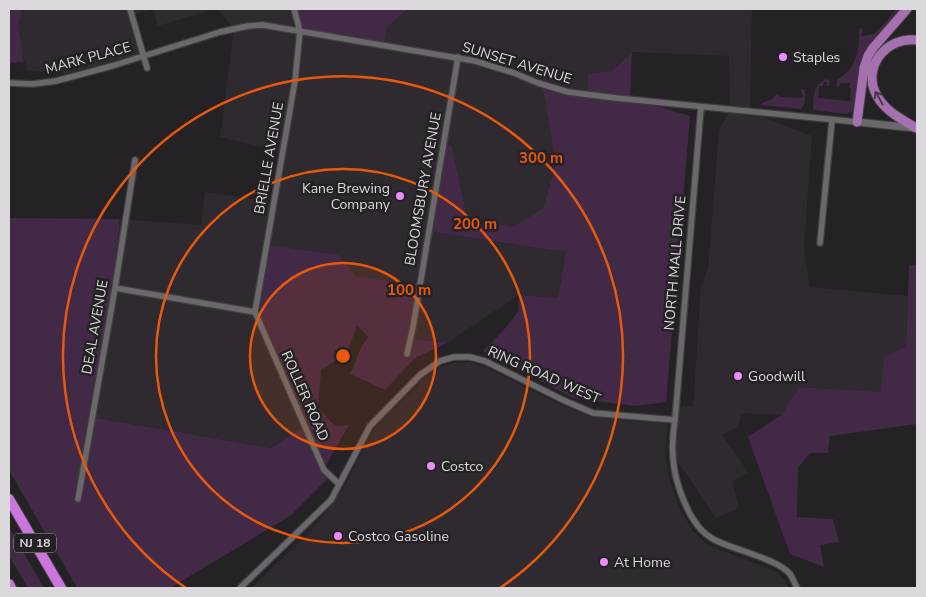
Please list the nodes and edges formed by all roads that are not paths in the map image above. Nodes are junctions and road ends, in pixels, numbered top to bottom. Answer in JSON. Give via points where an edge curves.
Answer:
{"nodes":[{"id":1,"x":130,"y":9,"type":"edge"},
{"id":2,"x":294,"y":9,"type":"edge"},
{"id":3,"x":907,"y":9,"type":"edge"},
{"id":4,"x":300,"y":31,"type":"junction"},
{"id":5,"x":917,"y":40,"type":"edge"},
{"id":6,"x":144,"y":56,"type":"junction"},
{"id":7,"x":458,"y":57,"type":"junction"},
{"id":8,"x":147,"y":68,"type":"dead end"},
{"id":9,"x":9,"y":83,"type":"edge"},
{"id":10,"x":701,"y":107,"type":"junction"},
{"id":11,"x":832,"y":120,"type":"junction"},
{"id":12,"x":857,"y":122,"type":"junction"},
{"id":13,"x":917,"y":128,"type":"edge"},
{"id":14,"x":135,"y":160,"type":"dead end"},
{"id":15,"x":820,"y":243,"type":"dead end"},
{"id":16,"x":115,"y":288,"type":"junction"},
{"id":17,"x":255,"y":312,"type":"junction"},
{"id":18,"x":407,"y":354,"type":"dead end"},
{"id":19,"x":675,"y":420,"type":"junction"},
{"id":20,"x":339,"y":484,"type":"junction"},
{"id":21,"x":9,"y":498,"type":"edge"},
{"id":22,"x":78,"y":499,"type":"dead end"},
{"id":23,"x":9,"y":584,"type":"edge"},
{"id":24,"x":11,"y":588,"type":"edge"},
{"id":25,"x":61,"y":588,"type":"edge"},
{"id":26,"x":240,"y":588,"type":"edge"},
{"id":27,"x":797,"y":588,"type":"edge"}],
"edges":[{"from":1,"to":6,"type":"street"},
{"from":2,"to":4,"type":"street","name":"BRIELLE AVENUE"},
{"from":3,"to":12,"type":"main road","via":[[868,56]]},
{"from":4,"to":6,"type":"street","name":"SUNSET AVENUE","via":[[248,26]]},
{"from":4,"to":7,"type":"street","name":"SUNSET AVENUE"},
{"from":4,"to":17,"type":"street","name":"BRIELLE AVENUE","via":[[295,81]]},
{"from":13,"to":5,"type":"main road","one_way":true,"via":[[883,105],[875,93],[872,79],[877,60],[888,47],[904,40]]},
{"from":6,"to":8,"type":"street"},
{"from":6,"to":9,"type":"street","name":"MARK PLACE","via":[[56,81]]},
{"from":7,"to":10,"type":"street","name":"SUNSET AVENUE","via":[[502,68],[538,84],[568,92]]},
{"from":7,"to":18,"type":"street","name":"BLOOMSBURY AVENUE"},
{"from":10,"to":11,"type":"street","name":"SUNSET AVENUE"},
{"from":10,"to":19,"type":"street","name":"NORTH MALL DRIVE"},
{"from":11,"to":12,"type":"street","name":"SUNSET AVENUE"},
{"from":11,"to":15,"type":"street"},
{"from":12,"to":13,"type":"street","name":"SUNSET AVENUE"},
{"from":14,"to":16,"type":"street","name":"DEAL AVENUE"},
{"from":16,"to":17,"type":"street"},
{"from":16,"to":22,"type":"street","name":"DEAL AVENUE"},
{"from":17,"to":20,"type":"street","name":"ROLLER ROAD","via":[[324,470]]},
{"from":19,"to":20,"type":"street","name":"RING ROAD WEST","via":[[593,413],[485,361],[454,357],[429,368],[370,426]]},
{"from":19,"to":27,"type":"street","name":"NORTH MALL DRIVE","via":[[674,472],[684,502],[699,527],[709,537],[779,566],[790,575]]},
{"from":20,"to":26,"type":"street","name":"RING ROAD WEST","via":[[331,500]]},
{"from":21,"to":25,"type":"highway","number":"NJ 18"},
{"from":23,"to":24,"type":"highway"}]}
